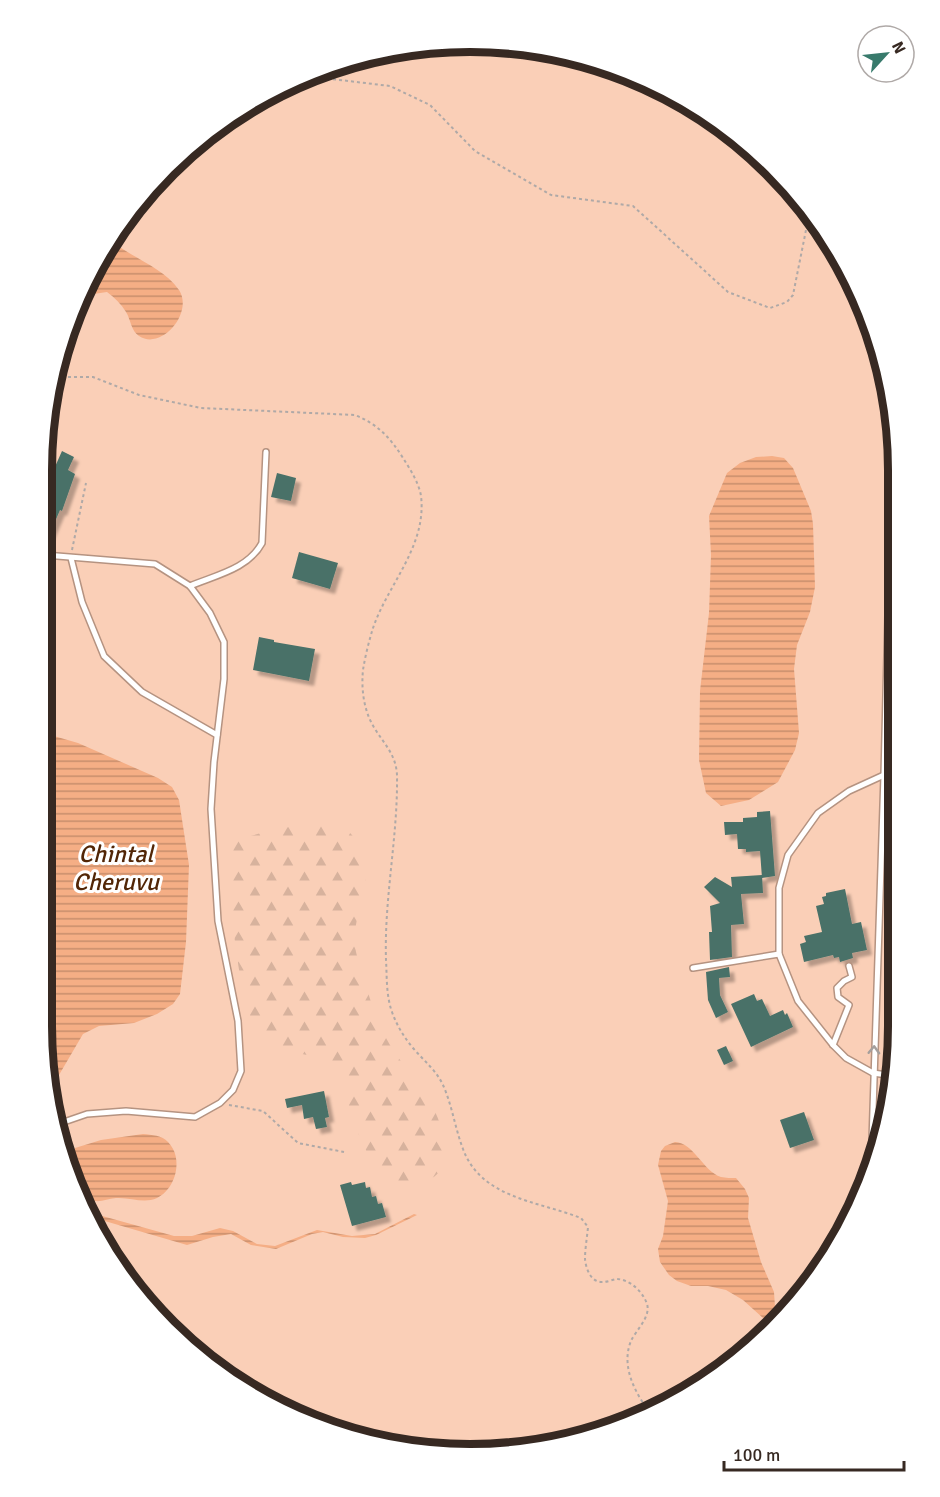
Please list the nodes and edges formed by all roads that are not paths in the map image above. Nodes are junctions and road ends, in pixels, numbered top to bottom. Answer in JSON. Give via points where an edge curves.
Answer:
{"nodes":[{"id":1,"x":267,"y":452,"type":"dead end"},
{"id":2,"x":52,"y":556,"type":"edge"},
{"id":3,"x":71,"y":558,"type":"junction"},
{"id":4,"x":190,"y":586,"type":"junction"},
{"id":5,"x":888,"y":616,"type":"edge"},
{"id":6,"x":217,"y":735,"type":"junction"},
{"id":7,"x":884,"y":775,"type":"junction"},
{"id":8,"x":779,"y":954,"type":"junction"},
{"id":9,"x":849,"y":966,"type":"dead end"},
{"id":10,"x":693,"y":968,"type":"dead end"},
{"id":11,"x":833,"y":1045,"type":"junction"},
{"id":12,"x":873,"y":1073,"type":"junction"},
{"id":13,"x":885,"y":1075,"type":"edge"},
{"id":14,"x":64,"y":1122,"type":"edge"},
{"id":15,"x":872,"y":1139,"type":"edge"}],
"edges":[{"from":1,"to":4,"type":"lane","via":[[261,543],[256,554],[243,564]]},
{"from":2,"to":3,"type":"lane"},
{"from":3,"to":4,"type":"lane","via":[[155,564]]},
{"from":3,"to":6,"type":"lane","via":[[82,602],[104,656],[142,692]]},
{"from":4,"to":6,"type":"lane","via":[[210,613],[224,642]]},
{"from":5,"to":7,"type":"lane"},
{"from":6,"to":14,"type":"lane","via":[[211,809],[218,921],[238,1021],[241,1071],[233,1090],[220,1104],[195,1117],[126,1111],[87,1114]]},
{"from":7,"to":8,"type":"lane","via":[[849,791],[818,813],[788,855],[780,888]]},
{"from":12,"to":7,"type":"lane","one_way":true},
{"from":8,"to":10,"type":"lane"},
{"from":8,"to":11,"type":"lane","via":[[798,1001]]},
{"from":9,"to":11,"type":"lane","via":[[852,977],[837,988],[838,997],[849,1005]]},
{"from":11,"to":12,"type":"lane","via":[[846,1058]]},
{"from":12,"to":13,"type":"lane"},
{"from":12,"to":15,"type":"lane"}]}
